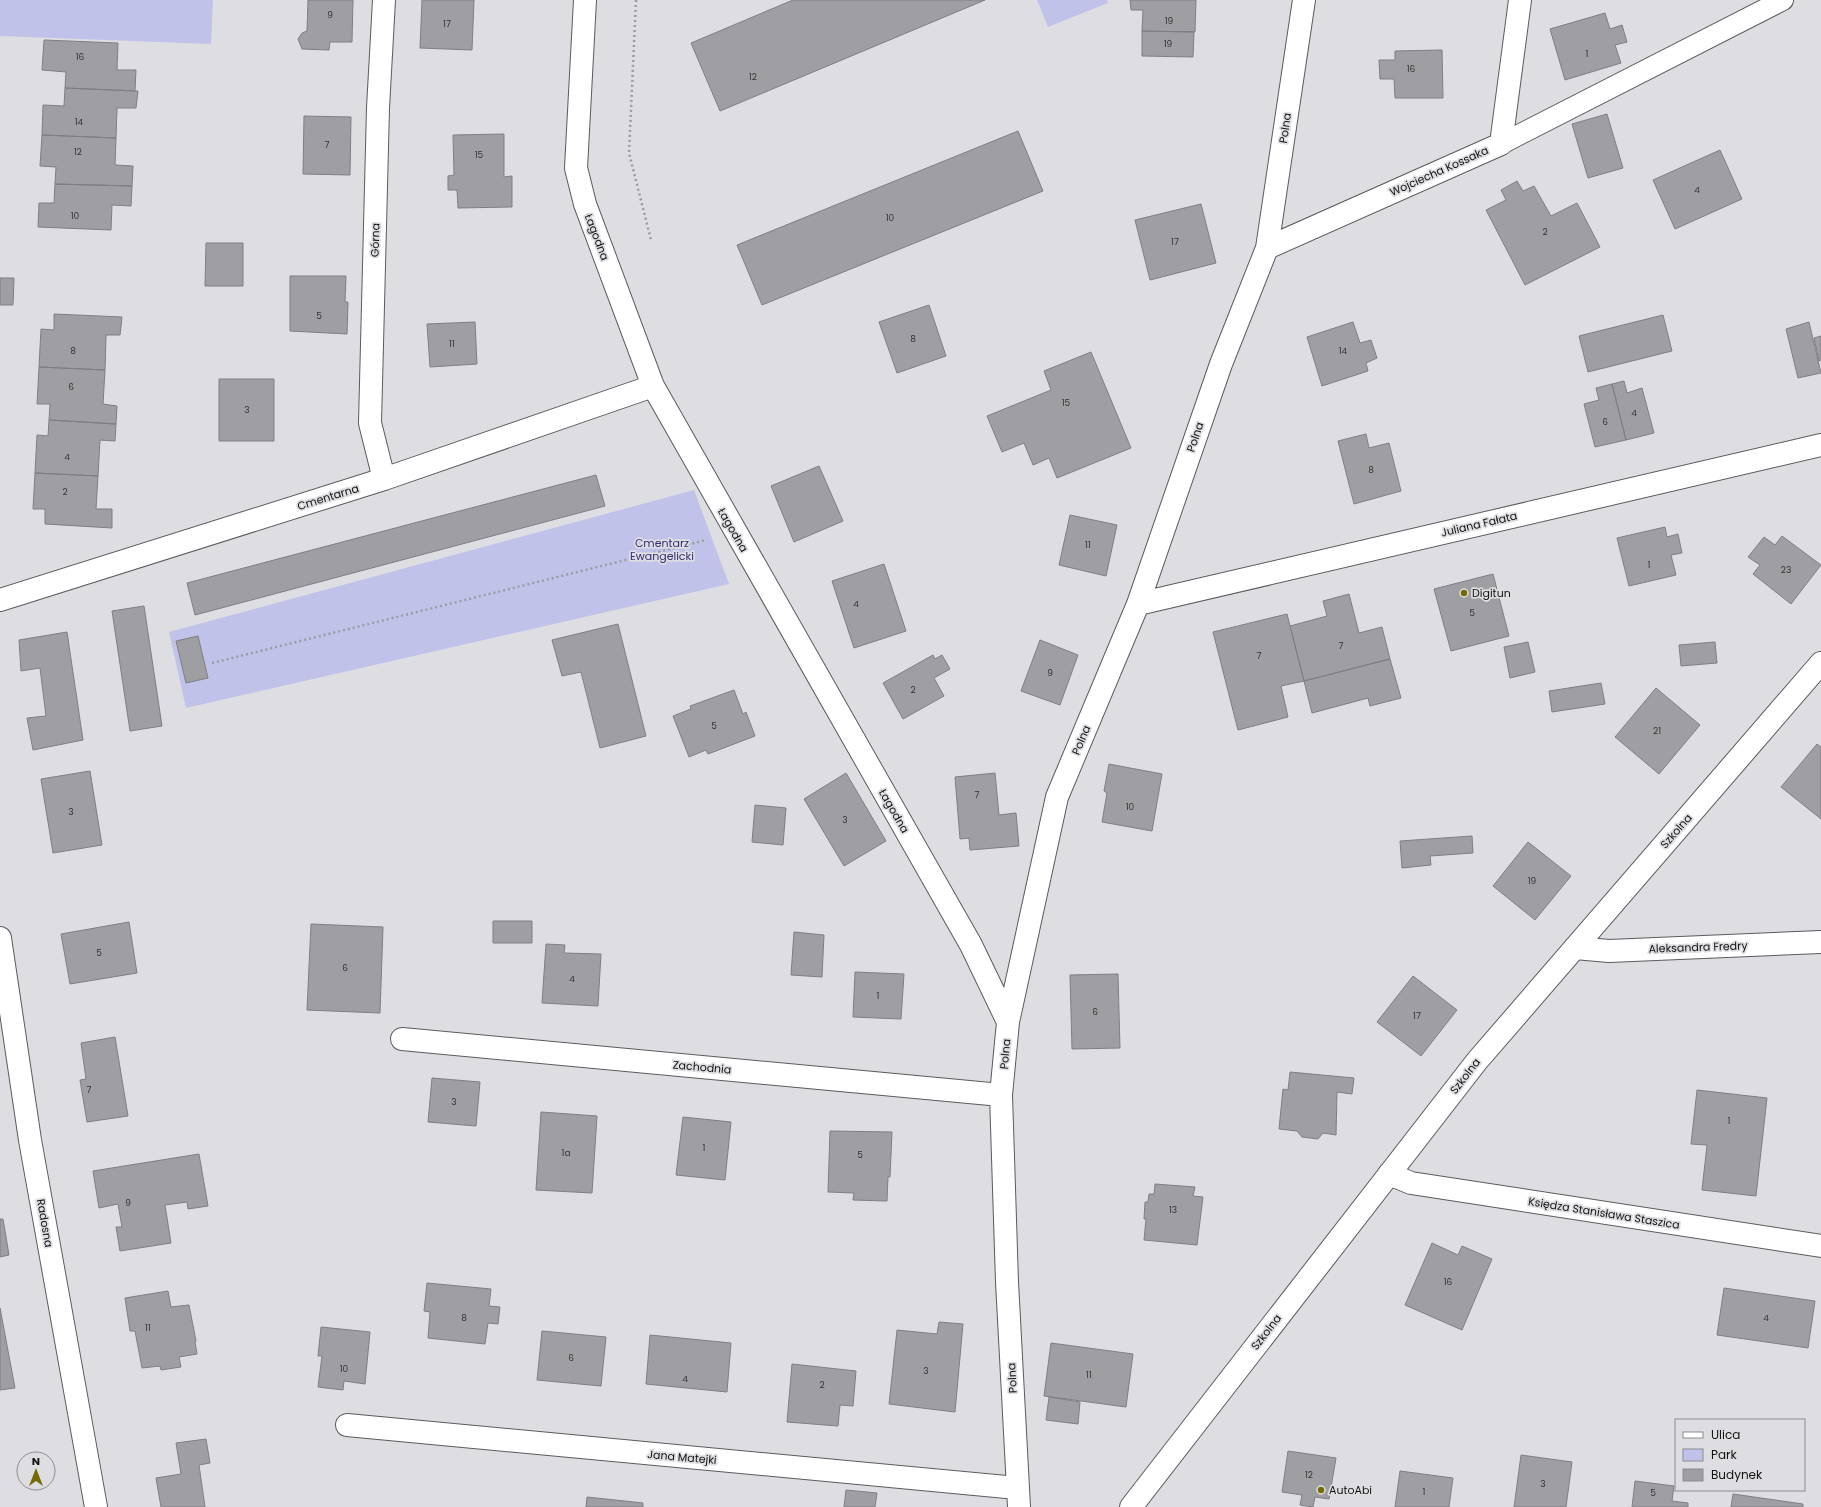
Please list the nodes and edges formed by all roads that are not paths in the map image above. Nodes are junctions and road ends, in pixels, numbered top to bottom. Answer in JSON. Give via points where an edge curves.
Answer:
{"nodes":[{"id":1,"x":384,"y":0,"type":"edge"},
{"id":2,"x":585,"y":0,"type":"edge"},
{"id":3,"x":1304,"y":0,"type":"edge"},
{"id":4,"x":1520,"y":0,"type":"edge"},
{"id":5,"x":1783,"y":0,"type":"edge"},
{"id":6,"x":1500,"y":144,"type":"junction"},
{"id":7,"x":1267,"y":248,"type":"junction"},
{"id":8,"x":653,"y":386,"type":"junction"},
{"id":9,"x":1821,"y":445,"type":"edge"},
{"id":10,"x":384,"y":479,"type":"junction"},
{"id":11,"x":0,"y":600,"type":"edge"},
{"id":12,"x":1138,"y":604,"type":"junction"},
{"id":13,"x":1821,"y":664,"type":"edge"},
{"id":14,"x":0,"y":938,"type":"edge"},
{"id":15,"x":1821,"y":942,"type":"edge"},
{"id":16,"x":1575,"y":948,"type":"junction"},
{"id":17,"x":1008,"y":1022,"type":"junction"},
{"id":18,"x":402,"y":1039,"type":"dead end"},
{"id":19,"x":1001,"y":1095,"type":"junction"},
{"id":20,"x":1389,"y":1174,"type":"junction"},
{"id":21,"x":1821,"y":1246,"type":"edge"},
{"id":22,"x":347,"y":1425,"type":"dead end"},
{"id":23,"x":1018,"y":1498,"type":"edge"},
{"id":24,"x":96,"y":1507,"type":"edge"},
{"id":25,"x":1132,"y":1507,"type":"edge"}],
"edges":[{"from":1,"to":10,"type":"street","name":"Górna","via":[[378,108],[370,423]]},
{"from":2,"to":8,"type":"street","name":"Łagodna","via":[[576,168],[585,204]]},
{"from":3,"to":7,"type":"street","name":"Polna"},
{"from":4,"to":6,"type":"street","name":"Wojciecha Kossaka"},
{"from":5,"to":6,"type":"lane"},
{"from":6,"to":7,"type":"street","name":"Wojciecha Kossaka"},
{"from":7,"to":12,"type":"street","name":"Polna","via":[[1220,364]]},
{"from":8,"to":10,"type":"street","name":"Cmentarna"},
{"from":8,"to":17,"type":"street","name":"Łagodna","via":[[971,945]]},
{"from":9,"to":12,"type":"street","name":"Juliana Fałata"},
{"from":10,"to":11,"type":"street","name":"Cmentarna"},
{"from":12,"to":17,"type":"street","name":"Polna","via":[[1057,797]]},
{"from":13,"to":16,"type":"street","name":"Szkolna"},
{"from":14,"to":24,"type":"street","name":"Radosna","via":[[30,1140]]},
{"from":15,"to":16,"type":"street","name":"Aleksandra Fredry","via":[[1609,951]]},
{"from":16,"to":20,"type":"street","name":"Szkolna","via":[[1476,1060]]},
{"from":17,"to":19,"type":"street","name":"Polna"},
{"from":18,"to":19,"type":"street","name":"Zachodnia"},
{"from":19,"to":23,"type":"street","name":"Polna"},
{"from":20,"to":21,"type":"street","name":"Księdza Stanisława Staszica","via":[[1411,1183]]},
{"from":20,"to":25,"type":"street","name":"Szkolna"},
{"from":22,"to":23,"type":"street","name":"Jana Matejki"}]}
